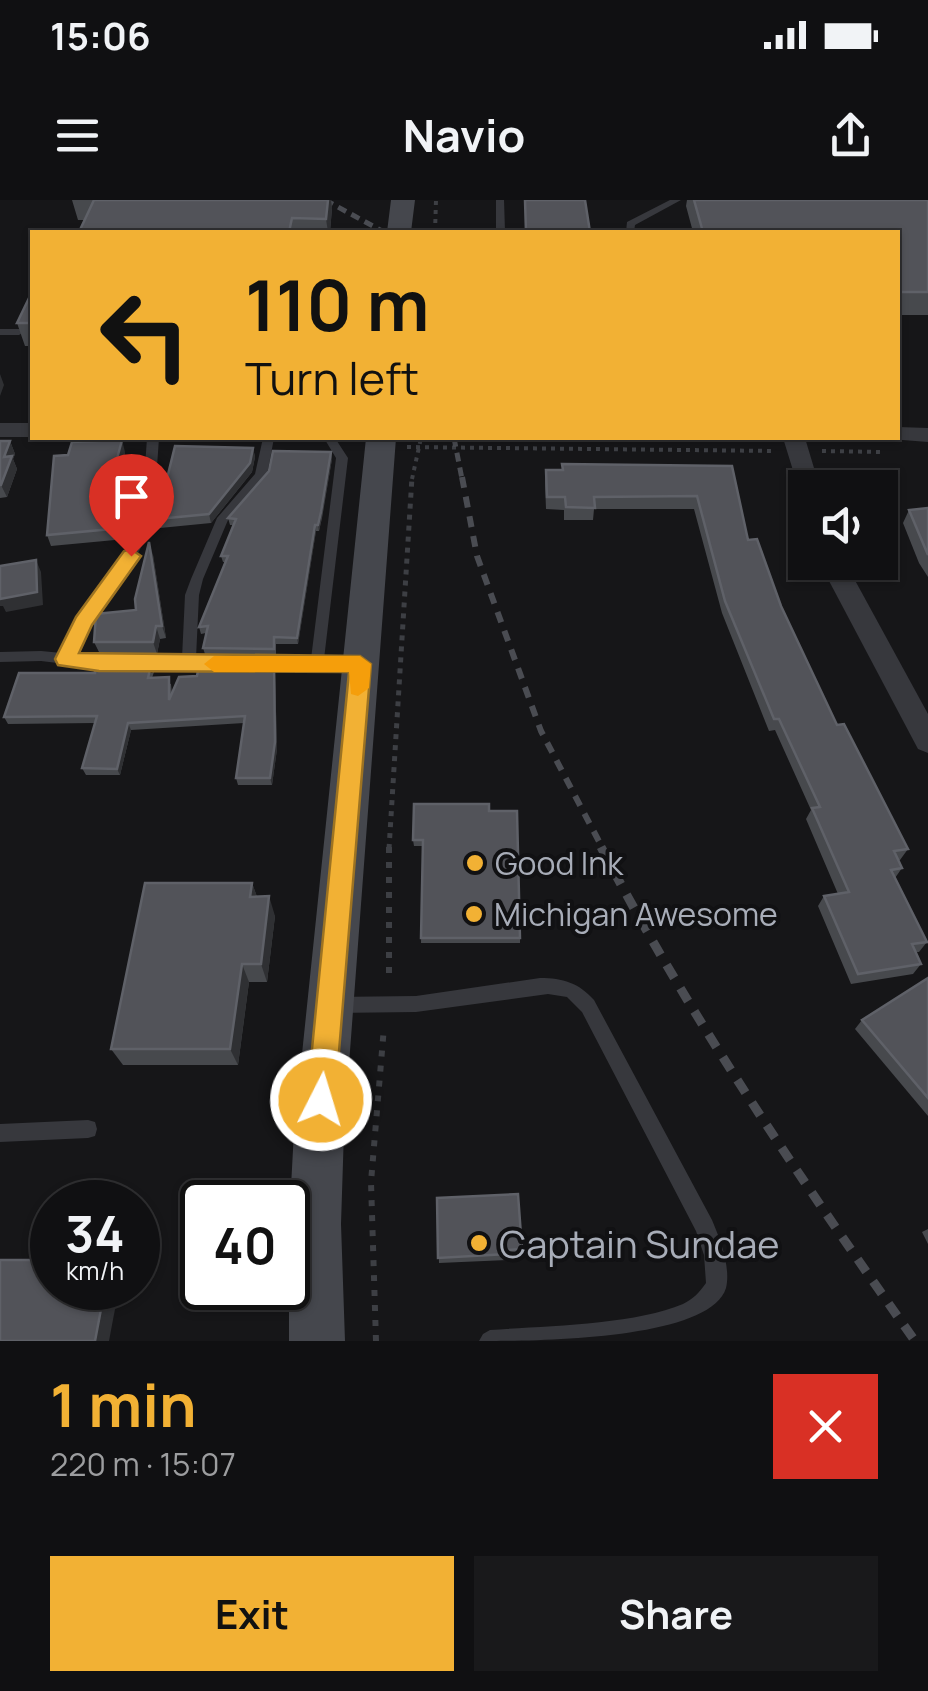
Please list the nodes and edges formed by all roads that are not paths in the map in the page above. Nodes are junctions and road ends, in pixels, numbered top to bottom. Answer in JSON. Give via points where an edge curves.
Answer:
{"nodes":[{"id":1,"x":403,"y":200,"type":"edge"},
{"id":2,"x":500,"y":200,"type":"edge"},
{"id":3,"x":634,"y":200,"type":"edge"},
{"id":4,"x":678,"y":200,"type":"edge"},
{"id":5,"x":638,"y":219,"type":"junction"},
{"id":6,"x":400,"y":230,"type":"edge"},
{"id":7,"x":501,"y":230,"type":"edge"},
{"id":8,"x":630,"y":230,"type":"edge"},
{"id":9,"x":0,"y":332,"type":"edge"},
{"id":10,"x":20,"y":332,"type":"edge"},
{"id":11,"x":0,"y":430,"type":"edge"},
{"id":12,"x":30,"y":430,"type":"edge"},
{"id":13,"x":928,"y":435,"type":"edge"},
{"id":14,"x":153,"y":440,"type":"edge"},
{"id":15,"x":268,"y":440,"type":"edge"},
{"id":16,"x":331,"y":440,"type":"edge"},
{"id":17,"x":381,"y":440,"type":"edge"},
{"id":18,"x":894,"y":443,"type":"edge"},
{"id":19,"x":796,"y":444,"type":"edge"},
{"id":20,"x":803,"y":470,"type":"edge"},
{"id":21,"x":842,"y":580,"type":"edge"},
{"id":22,"x":0,"y":656,"type":"edge"},
{"id":23,"x":66,"y":659,"type":"junction"},
{"id":24,"x":189,"y":664,"type":"junction"},
{"id":25,"x":339,"y":664,"type":"junction"},
{"id":26,"x":928,"y":740,"type":"edge"},
{"id":27,"x":330,"y":1005,"type":"junction"},
{"id":28,"x":88,"y":1128,"type":"dead end"},
{"id":29,"x":0,"y":1133,"type":"edge"},
{"id":30,"x":307,"y":1180,"type":"edge"},
{"id":31,"x":310,"y":1290,"type":"edge"},
{"id":32,"x":635,"y":1333,"type":"edge"},
{"id":33,"x":317,"y":1341,"type":"edge"},
{"id":34,"x":490,"y":1341,"type":"edge"}],
"edges":[{"from":1,"to":6,"type":"street"},
{"from":2,"to":7,"type":"lane"},
{"from":3,"to":5,"type":"lane"},
{"from":4,"to":5,"type":"lane"},
{"from":5,"to":8,"type":"lane"},
{"from":9,"to":10,"type":"lane"},
{"from":11,"to":12,"type":"street"},
{"from":13,"to":18,"type":"street"},
{"from":14,"to":23,"type":"lane","via":[[142,532]]},
{"from":15,"to":24,"type":"lane","via":[[261,475],[223,518],[197,579]]},
{"from":16,"to":25,"type":"lane","via":[[342,458]]},
{"from":17,"to":25,"type":"street"},
{"from":19,"to":20,"type":"street"},
{"from":21,"to":26,"type":"street"},
{"from":22,"to":23,"type":"lane"},
{"from":23,"to":24,"type":"lane"},
{"from":24,"to":25,"type":"lane"},
{"from":25,"to":27,"type":"street"},
{"from":27,"to":30,"type":"street"},
{"from":27,"to":32,"type":"lane","via":[[416,1004],[540,986],[576,990],[714,1255],[716,1286],[702,1304]]},
{"from":28,"to":29,"type":"lane"},
{"from":31,"to":33,"type":"street"},
{"from":32,"to":34,"type":"lane"}]}
